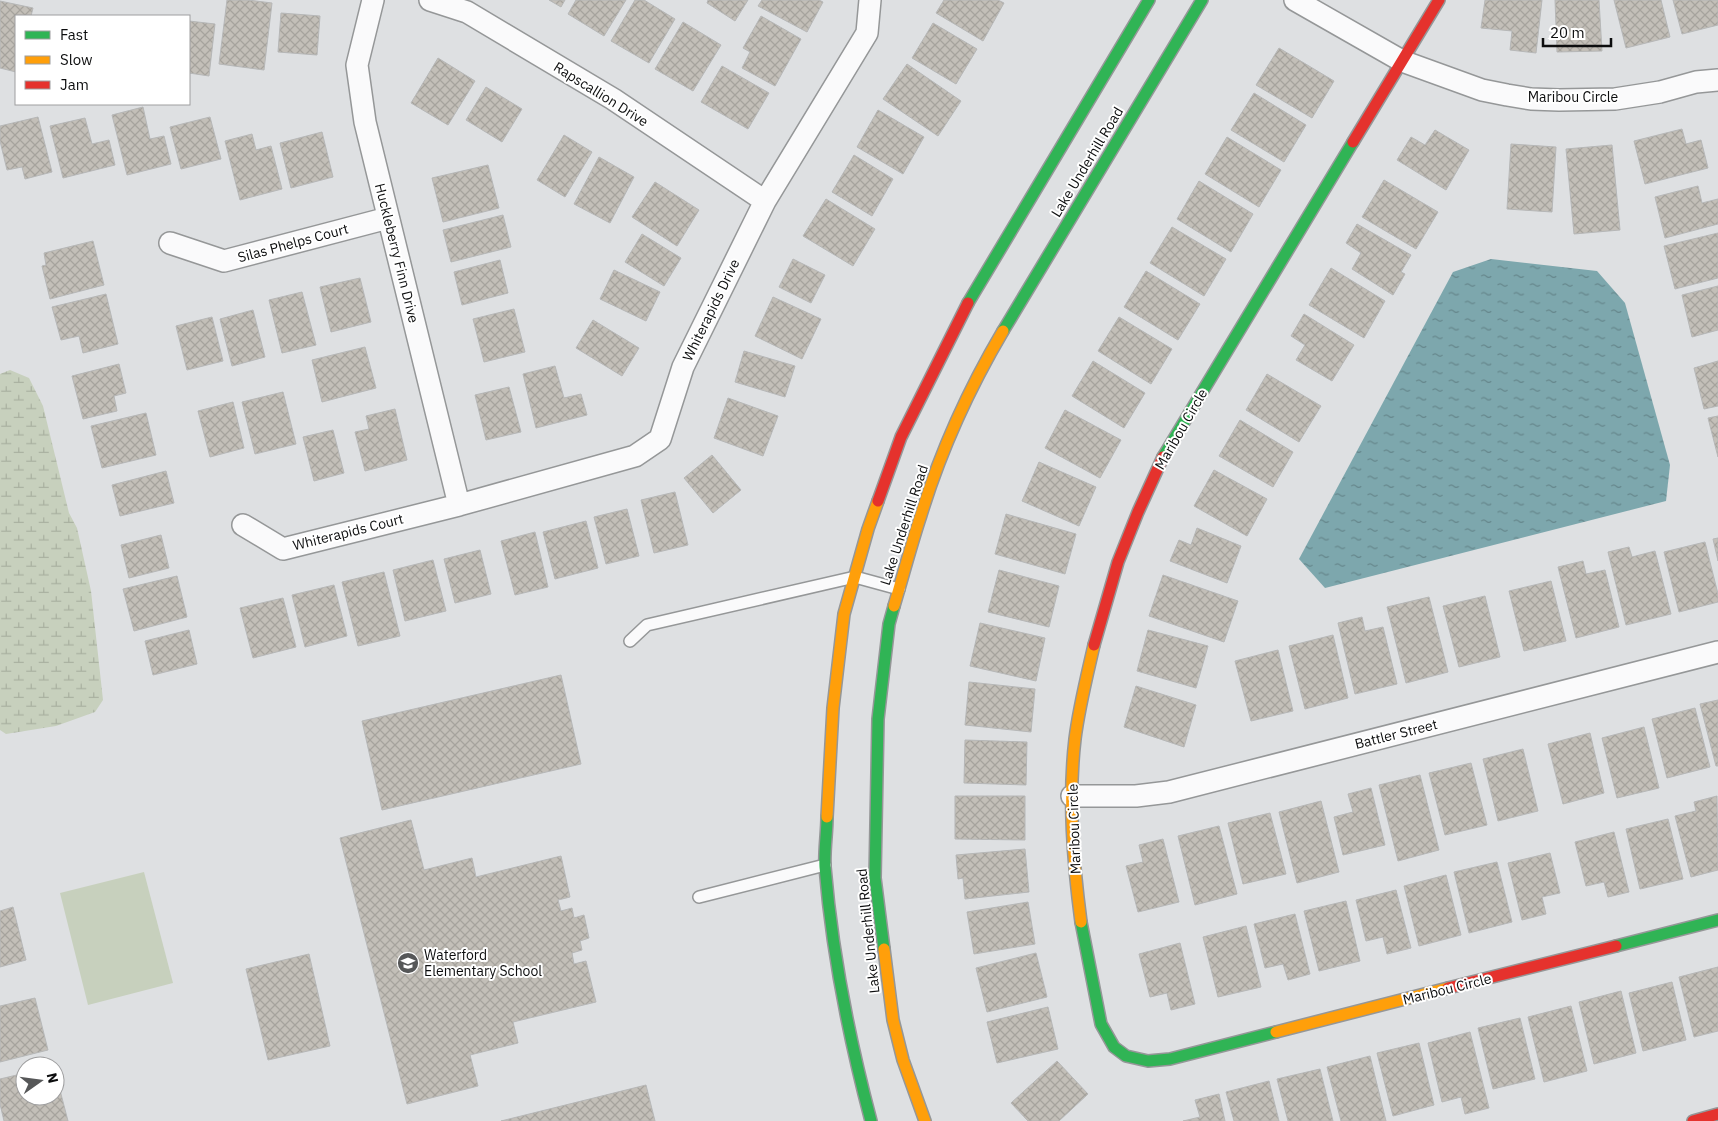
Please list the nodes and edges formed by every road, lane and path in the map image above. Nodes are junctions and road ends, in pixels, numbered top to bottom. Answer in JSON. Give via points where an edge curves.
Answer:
{"nodes":[{"id":1,"x":372,"y":0,"type":"edge"},
{"id":2,"x":430,"y":0,"type":"edge"},
{"id":3,"x":870,"y":0,"type":"edge"},
{"id":4,"x":1149,"y":0,"type":"edge"},
{"id":5,"x":1202,"y":0,"type":"edge"},
{"id":6,"x":1295,"y":0,"type":"edge"},
{"id":7,"x":1439,"y":0,"type":"edge"},
{"id":8,"x":1402,"y":61,"type":"junction"},
{"id":9,"x":1718,"y":80,"type":"edge"},
{"id":10,"x":765,"y":200,"type":"junction"},
{"id":11,"x":388,"y":218,"type":"junction"},
{"id":12,"x":170,"y":243,"type":"dead end"},
{"id":13,"x":459,"y":505,"type":"junction"},
{"id":14,"x":243,"y":524,"type":"dead end"},
{"id":15,"x":854,"y":577,"type":"junction"},
{"id":16,"x":899,"y":589,"type":"junction"},
{"id":17,"x":630,"y":641,"type":"dead end"},
{"id":18,"x":1718,"y":652,"type":"edge"},
{"id":19,"x":1072,"y":796,"type":"junction"},
{"id":20,"x":825,"y":865,"type":"junction"},
{"id":21,"x":699,"y":898,"type":"dead end"},
{"id":22,"x":1718,"y":920,"type":"edge"},
{"id":23,"x":1718,"y":1114,"type":"edge"},
{"id":24,"x":870,"y":1121,"type":"edge"},
{"id":25,"x":925,"y":1121,"type":"edge"},
{"id":26,"x":1693,"y":1121,"type":"edge"}],
"edges":[{"from":1,"to":11,"type":"street","name":"Huckleberry Finn Drive","via":[[357,65],[365,122]]},
{"from":2,"to":10,"type":"street","name":"Rapscallion Drive","via":[[467,12],[613,99]]},
{"from":3,"to":10,"type":"street","name":"Whiterapids Drive","via":[[867,33]]},
{"from":4,"to":15,"type":"street","via":[[972,294],[901,437]]},
{"from":5,"to":16,"type":"street","name":"Lake Underhill Road","via":[[990,353],[934,475]]},
{"from":6,"to":8,"type":"street","name":"Maribou Circle"},
{"from":7,"to":8,"type":"street"},
{"from":8,"to":9,"type":"street","name":"Maribou Circle","via":[[1482,90],[1531,99],[1615,99]]},
{"from":8,"to":19,"type":"street","name":"Maribou Circle","via":[[1146,491],[1106,592],[1097,628],[1080,708]]},
{"from":10,"to":13,"type":"street","name":"Whiterapids Drive","via":[[683,367],[660,438],[635,456]]},
{"from":11,"to":12,"type":"street","name":"Silas Phelps Court","via":[[224,261]]},
{"from":11,"to":13,"type":"street","name":"Huckleberry Finn Drive"},
{"from":13,"to":14,"type":"street","name":"Whiterapids Court","via":[[283,549]]},
{"from":15,"to":16,"type":"lane"},
{"from":15,"to":17,"type":"lane","via":[[647,625]]},
{"from":15,"to":20,"type":"street","via":[[844,614],[833,708]]},
{"from":16,"to":25,"type":"street","name":"Lake Underhill Road","via":[[889,624],[878,719],[875,878],[894,1027]]},
{"from":18,"to":19,"type":"street","name":"Battler Street","via":[[1169,792],[1136,796]]},
{"from":19,"to":22,"type":"street","name":"Maribou Circle","via":[[1076,882],[1087,960],[1100,1019],[1114,1047],[1139,1061],[1170,1059]]},
{"from":20,"to":21,"type":"lane"},
{"from":20,"to":24,"type":"street","via":[[838,969]]},
{"from":23,"to":26,"type":"street"}]}
